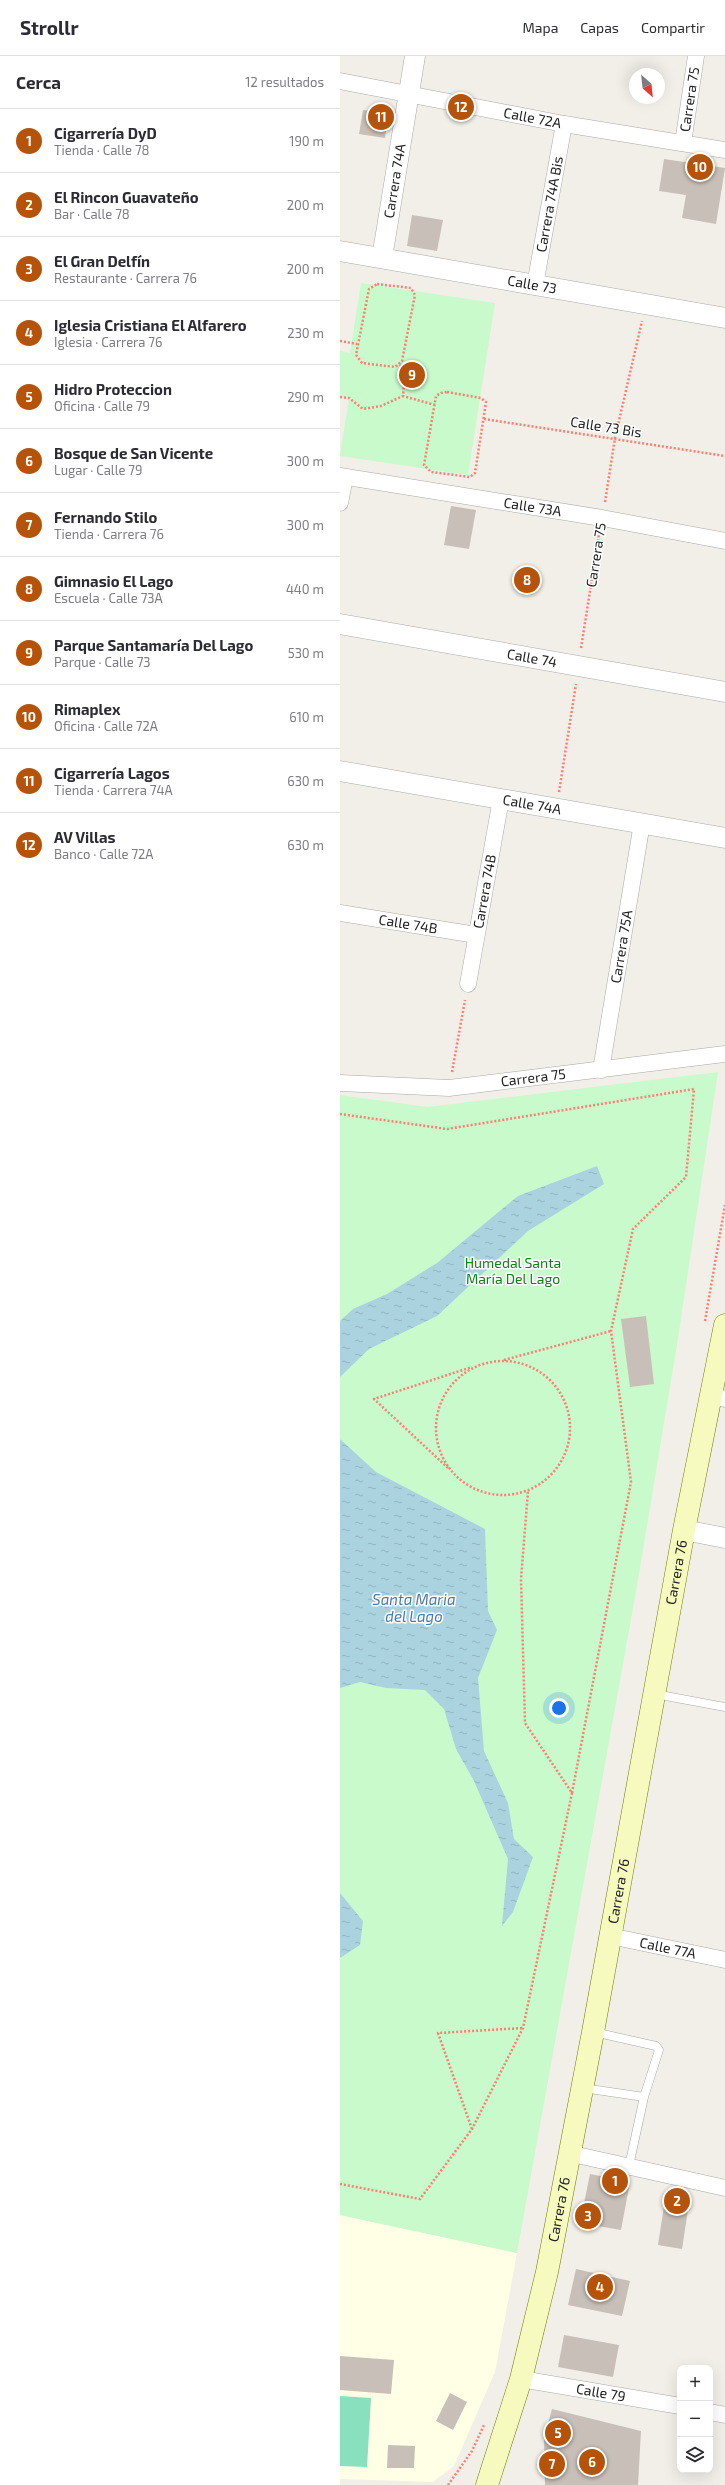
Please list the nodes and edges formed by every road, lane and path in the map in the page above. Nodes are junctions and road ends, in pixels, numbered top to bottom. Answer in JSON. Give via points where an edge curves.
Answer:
{"nodes":[{"id":1,"x":415,"y":56,"type":"edge"},
{"id":2,"x":696,"y":56,"type":"edge"},
{"id":3,"x":340,"y":80,"type":"edge"},
{"id":4,"x":409,"y":94,"type":"junction"},
{"id":5,"x":564,"y":124,"type":"junction"},
{"id":6,"x":683,"y":143,"type":"junction"},
{"id":7,"x":725,"y":150,"type":"edge"},
{"id":8,"x":340,"y":251,"type":"edge"},
{"id":9,"x":382,"y":258,"type":"junction"},
{"id":10,"x":535,"y":285,"type":"junction"},
{"id":11,"x":646,"y":304,"type":"junction"},
{"id":12,"x":725,"y":318,"type":"edge"},
{"id":13,"x":340,"y":341,"type":"edge"},
{"id":14,"x":357,"y":344,"type":"junction"},
{"id":15,"x":400,"y":365,"type":"junction"},
{"id":16,"x":403,"y":396,"type":"junction"},
{"id":17,"x":340,"y":397,"type":"edge"},
{"id":18,"x":435,"y":405,"type":"junction"},
{"id":19,"x":484,"y":419,"type":"junction"},
{"id":20,"x":615,"y":438,"type":"junction"},
{"id":21,"x":725,"y":456,"type":"edge"},
{"id":22,"x":342,"y":477,"type":"edge"},
{"id":23,"x":340,"y":503,"type":"edge"},
{"id":24,"x":602,"y":518,"type":"junction"},
{"id":25,"x":725,"y":541,"type":"edge"},
{"id":26,"x":340,"y":624,"type":"edge"},
{"id":27,"x":579,"y":666,"type":"junction"},
{"id":28,"x":725,"y":692,"type":"edge"},
{"id":29,"x":340,"y":771,"type":"edge"},
{"id":30,"x":501,"y":799,"type":"junction"},
{"id":31,"x":556,"y":808,"type":"junction"},
{"id":32,"x":642,"y":823,"type":"junction"},
{"id":33,"x":725,"y":838,"type":"edge"},
{"id":34,"x":340,"y":913,"type":"edge"},
{"id":35,"x":476,"y":935,"type":"junction"},
{"id":36,"x":468,"y":984,"type":"joint"},
{"id":37,"x":725,"y":1054,"type":"edge"},
{"id":38,"x":601,"y":1070,"type":"junction"},
{"id":39,"x":340,"y":1082,"type":"edge"},
{"id":40,"x":449,"y":1088,"type":"junction"},
{"id":41,"x":340,"y":1114,"type":"edge"},
{"id":42,"x":725,"y":1325,"type":"edge"},
{"id":43,"x":611,"y":1331,"type":"junction"},
{"id":44,"x":502,"y":1360,"type":"junction"},
{"id":45,"x":478,"y":1365,"type":"junction"},
{"id":46,"x":718,"y":1397,"type":"edge"},
{"id":47,"x":451,"y":1471,"type":"junction"},
{"id":48,"x":528,"y":1491,"type":"junction"},
{"id":49,"x":684,"y":1530,"type":"junction"},
{"id":50,"x":725,"y":1538,"type":"edge"},
{"id":51,"x":655,"y":1694,"type":"junction"},
{"id":52,"x":725,"y":1708,"type":"edge"},
{"id":53,"x":572,"y":1793,"type":"junction"},
{"id":54,"x":610,"y":1936,"type":"junction"},
{"id":55,"x":725,"y":1960,"type":"edge"},
{"id":56,"x":523,"y":2028,"type":"junction"},
{"id":57,"x":593,"y":2032,"type":"junction"},
{"id":58,"x":583,"y":2088,"type":"junction"},
{"id":59,"x":644,"y":2097,"type":"junction"},
{"id":60,"x":472,"y":2129,"type":"junction"},
{"id":61,"x":568,"y":2153,"type":"junction"},
{"id":62,"x":630,"y":2166,"type":"junction"},
{"id":63,"x":340,"y":2184,"type":"edge"},
{"id":64,"x":725,"y":2188,"type":"edge"},
{"id":65,"x":521,"y":2379,"type":"junction"},
{"id":66,"x":677,"y":2405,"type":"edge"},
{"id":67,"x":713,"y":2413,"type":"edge"},
{"id":68,"x":725,"y":2415,"type":"edge"},
{"id":69,"x":497,"y":2454,"type":"junction"},
{"id":70,"x":470,"y":2485,"type":"edge"},
{"id":71,"x":487,"y":2485,"type":"edge"}],
"edges":[{"from":1,"to":4,"type":"street","name":"Carrera 74A"},
{"from":2,"to":6,"type":"street","name":"Carrera 75"},
{"from":3,"to":4,"type":"street","name":"Calle 72A"},
{"from":4,"to":5,"type":"street","name":"Calle 72A"},
{"from":4,"to":9,"type":"street","name":"Carrera 74A"},
{"from":5,"to":6,"type":"street","name":"Calle 72A"},
{"from":5,"to":10,"type":"street","name":"Carrera 74A Bis"},
{"from":6,"to":7,"type":"street","name":"Calle 72A"},
{"from":8,"to":9,"type":"street","name":"Calle 73"},
{"from":9,"to":10,"type":"street","name":"Calle 73"},
{"from":10,"to":11,"type":"street","name":"Calle 73"},
{"from":11,"to":12,"type":"street","name":"Calle 73"},
{"from":11,"to":20,"type":"path","name":"Carrera 75"},
{"from":13,"to":14,"type":"path"},
{"from":14,"to":15,"type":"path","via":[[356,355],[362,363],[395,368]]},
{"from":14,"to":15,"type":"path","via":[[372,285],[411,288],[415,295]]},
{"from":15,"to":16,"type":"path","via":[[405,372]]},
{"from":16,"to":17,"type":"path","via":[[381,406],[363,409],[349,398]]},
{"from":16,"to":18,"type":"path"},
{"from":18,"to":19,"type":"path","via":[[436,396],[441,393],[481,398],[486,402]]},
{"from":18,"to":19,"type":"path","via":[[424,466],[431,472],[464,476],[475,473]]},
{"from":19,"to":20,"type":"path","name":"Calle 73 Bis"},
{"from":20,"to":21,"type":"path","name":"Calle 73 Bis"},
{"from":20,"to":24,"type":"path","name":"Carrera 75"},
{"from":22,"to":23,"type":"street"},
{"from":22,"to":24,"type":"street","name":"Calle 73A"},
{"from":24,"to":25,"type":"street","name":"Calle 73A"},
{"from":24,"to":27,"type":"path","name":"Carrera 75"},
{"from":26,"to":27,"type":"street","name":"Calle 74"},
{"from":27,"to":28,"type":"street","name":"Calle 74"},
{"from":27,"to":31,"type":"path","name":"Carrera 75"},
{"from":29,"to":30,"type":"street","name":"Calle 74A"},
{"from":30,"to":31,"type":"street","name":"Calle 74A"},
{"from":30,"to":35,"type":"street","name":"Carrera 74B"},
{"from":31,"to":32,"type":"street","name":"Calle 74A"},
{"from":32,"to":33,"type":"street","name":"Calle 74A"},
{"from":32,"to":38,"type":"street","name":"Carrera 75A"},
{"from":34,"to":35,"type":"street","name":"Calle 74B"},
{"from":35,"to":36,"type":"street","name":"Carrera 74B"},
{"from":36,"to":40,"type":"path"},
{"from":37,"to":38,"type":"street","name":"Carrera 75"},
{"from":38,"to":40,"type":"street","name":"Carrera 75"},
{"from":39,"to":40,"type":"street","name":"Carrera 75"},
{"from":41,"to":43,"type":"path","via":[[447,1129],[694,1089],[686,1177],[633,1230]]},
{"from":42,"to":46,"type":"main road","name":"Carrera 76"},
{"from":43,"to":44,"type":"path"},
{"from":43,"to":53,"type":"path","via":[[631,1482]]},
{"from":44,"to":45,"type":"path"},
{"from":44,"to":48,"type":"path","via":[[525,1364],[546,1375],[561,1392],[570,1414],[570,1438],[563,1460],[548,1478]]},
{"from":45,"to":47,"type":"path","via":[[460,1376],[446,1392],[438,1411],[435,1432],[440,1453]]},
{"from":45,"to":47,"type":"path","via":[[374,1399]]},
{"from":46,"to":49,"type":"main road","name":"Carrera 76"},
{"from":47,"to":48,"type":"path","via":[[466,1485],[486,1494],[507,1495]]},
{"from":48,"to":53,"type":"path","via":[[521,1579],[525,1723]]},
{"from":49,"to":50,"type":"street"},
{"from":49,"to":51,"type":"main road","name":"Carrera 76"},
{"from":51,"to":52,"type":"lane"},
{"from":51,"to":54,"type":"main road","name":"Carrera 76"},
{"from":53,"to":56,"type":"path"},
{"from":54,"to":55,"type":"street","name":"Calle 77A"},
{"from":54,"to":57,"type":"main road","name":"Carrera 76"},
{"from":56,"to":60,"type":"path"},
{"from":56,"to":60,"type":"path","via":[[438,2033]]},
{"from":57,"to":58,"type":"main road","name":"Carrera 76"},
{"from":57,"to":59,"type":"lane","via":[[658,2047]]},
{"from":58,"to":59,"type":"lane"},
{"from":58,"to":61,"type":"main road","name":"Carrera 76"},
{"from":59,"to":62,"type":"lane"},
{"from":60,"to":63,"type":"path","via":[[420,2199]]},
{"from":61,"to":62,"type":"street"},
{"from":61,"to":65,"type":"main road","name":"Carrera 76","via":[[546,2272]]},
{"from":62,"to":64,"type":"street"},
{"from":65,"to":66,"type":"street","name":"Calle 79"},
{"from":65,"to":69,"type":"main road","name":"Carrera 76"},
{"from":67,"to":68,"type":"street"},
{"from":69,"to":70,"type":"main road","name":"Carrera 76"},
{"from":69,"to":71,"type":"main road","name":"Carrera 76"}]}
